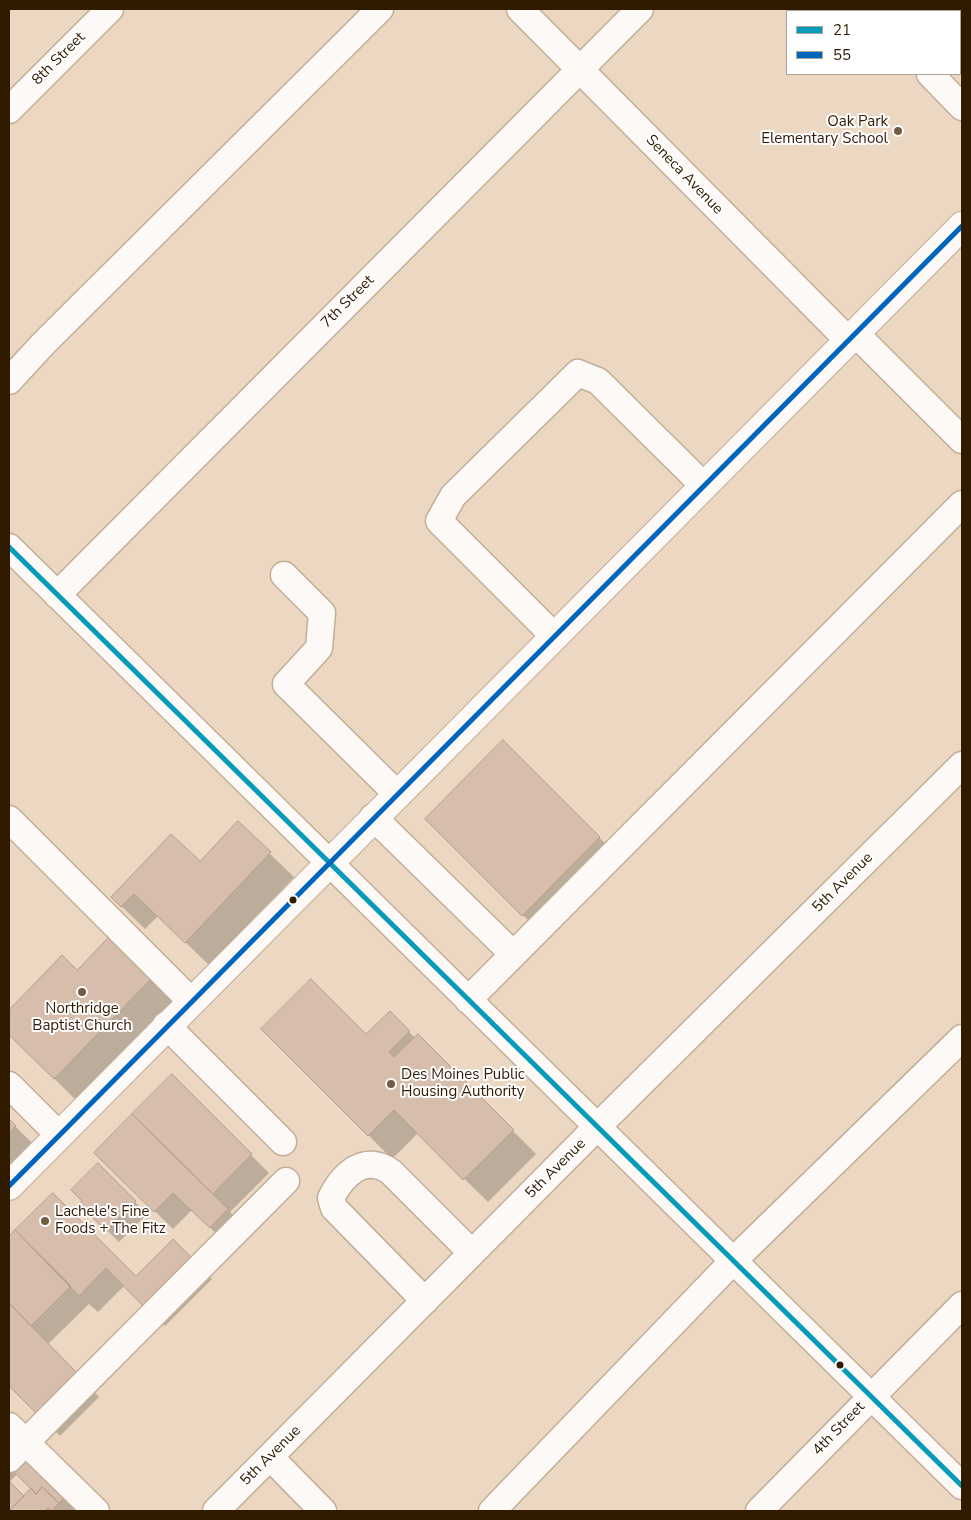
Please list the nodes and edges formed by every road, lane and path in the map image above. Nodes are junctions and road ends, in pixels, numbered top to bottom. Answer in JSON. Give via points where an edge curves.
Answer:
{"nodes":[{"id":1,"x":110,"y":9,"type":"edge"},
{"id":2,"x":380,"y":9,"type":"edge"},
{"id":3,"x":520,"y":9,"type":"edge"},
{"id":4,"x":640,"y":9,"type":"edge"},
{"id":5,"x":580,"y":69,"type":"junction"},
{"id":6,"x":931,"y":75,"type":"edge"},
{"id":7,"x":962,"y":107,"type":"edge"},
{"id":8,"x":9,"y":110,"type":"edge"},
{"id":9,"x":962,"y":226,"type":"edge"},
{"id":10,"x":852,"y":337,"type":"junction"},
{"id":11,"x":9,"y":381,"type":"edge"},
{"id":12,"x":962,"y":440,"type":"edge"},
{"id":13,"x":704,"y":486,"type":"junction"},
{"id":14,"x":962,"y":504,"type":"edge"},
{"id":15,"x":9,"y":547,"type":"edge"},
{"id":16,"x":284,"y":575,"type":"dead end"},
{"id":17,"x":57,"y":595,"type":"junction"},
{"id":18,"x":554,"y":636,"type":"junction"},
{"id":19,"x":962,"y":765,"type":"edge"},
{"id":20,"x":397,"y":794,"type":"junction"},
{"id":21,"x":373,"y":818,"type":"junction"},
{"id":22,"x":9,"y":819,"type":"edge"},
{"id":23,"x":329,"y":862,"type":"junction"},
{"id":24,"x":513,"y":954,"type":"junction"},
{"id":25,"x":468,"y":1000,"type":"junction"},
{"id":26,"x":191,"y":1001,"type":"junction"},
{"id":27,"x":166,"y":1025,"type":"junction"},
{"id":28,"x":962,"y":1038,"type":"edge"},
{"id":29,"x":9,"y":1085,"type":"edge"},
{"id":30,"x":597,"y":1128,"type":"junction"},
{"id":31,"x":59,"y":1135,"type":"junction"},
{"id":32,"x":283,"y":1142,"type":"dead end"},
{"id":33,"x":286,"y":1181,"type":"dead end"},
{"id":34,"x":9,"y":1186,"type":"edge"},
{"id":35,"x":472,"y":1253,"type":"junction"},
{"id":36,"x":735,"y":1259,"type":"junction"},
{"id":37,"x":425,"y":1301,"type":"junction"},
{"id":38,"x":962,"y":1305,"type":"edge"},
{"id":39,"x":871,"y":1395,"type":"junction"},
{"id":40,"x":15,"y":1443,"type":"edge"},
{"id":41,"x":270,"y":1457,"type":"junction"},
{"id":42,"x":962,"y":1486,"type":"edge"},
{"id":43,"x":96,"y":1511,"type":"edge"},
{"id":44,"x":216,"y":1511,"type":"edge"},
{"id":45,"x":323,"y":1511,"type":"edge"},
{"id":46,"x":492,"y":1511,"type":"edge"},
{"id":47,"x":759,"y":1511,"type":"edge"}],
"edges":[{"from":1,"to":8,"type":"street","name":"8th Street"},
{"from":2,"to":11,"type":"street"},
{"from":3,"to":5,"type":"street","name":"Seneca Avenue"},
{"from":4,"to":5,"type":"street","name":"7th Street"},
{"from":5,"to":10,"type":"street","name":"Seneca Avenue"},
{"from":5,"to":17,"type":"street","name":"7th Street"},
{"from":6,"to":7,"type":"street"},
{"from":9,"to":10,"type":"main road"},
{"from":10,"to":12,"type":"street","name":"Seneca Avenue"},
{"from":10,"to":13,"type":"main road"},
{"from":13,"to":18,"type":"main road"},
{"from":13,"to":18,"type":"street","via":[[598,380],[578,373],[453,496],[439,521]]},
{"from":14,"to":24,"type":"street"},
{"from":15,"to":17,"type":"street"},
{"from":16,"to":20,"type":"street","via":[[322,612],[319,648],[286,684]]},
{"from":17,"to":23,"type":"street"},
{"from":18,"to":20,"type":"main road"},
{"from":19,"to":30,"type":"street","name":"5th Avenue"},
{"from":20,"to":21,"type":"main road"},
{"from":21,"to":23,"type":"main road"},
{"from":21,"to":24,"type":"street"},
{"from":22,"to":26,"type":"street"},
{"from":23,"to":25,"type":"street"},
{"from":23,"to":26,"type":"main road"},
{"from":24,"to":25,"type":"street"},
{"from":25,"to":30,"type":"street"},
{"from":26,"to":27,"type":"main road"},
{"from":27,"to":31,"type":"main road"},
{"from":27,"to":32,"type":"street"},
{"from":28,"to":36,"type":"street"},
{"from":29,"to":31,"type":"street"},
{"from":30,"to":35,"type":"street","name":"5th Avenue"},
{"from":30,"to":36,"type":"street"},
{"from":31,"to":34,"type":"main road"},
{"from":33,"to":40,"type":"street"},
{"from":35,"to":37,"type":"street","name":"5th Avenue"},
{"from":35,"to":37,"type":"street","via":[[382,1165],[371,1163],[354,1170],[342,1181],[331,1198],[334,1208]]},
{"from":36,"to":39,"type":"street"},
{"from":36,"to":46,"type":"street"},
{"from":37,"to":41,"type":"street","name":"5th Avenue"},
{"from":38,"to":39,"type":"street","name":"4th Street"},
{"from":39,"to":42,"type":"street"},
{"from":39,"to":47,"type":"street","name":"4th Street"},
{"from":40,"to":43,"type":"street"},
{"from":41,"to":44,"type":"street","name":"5th Avenue"},
{"from":41,"to":45,"type":"street"}]}
